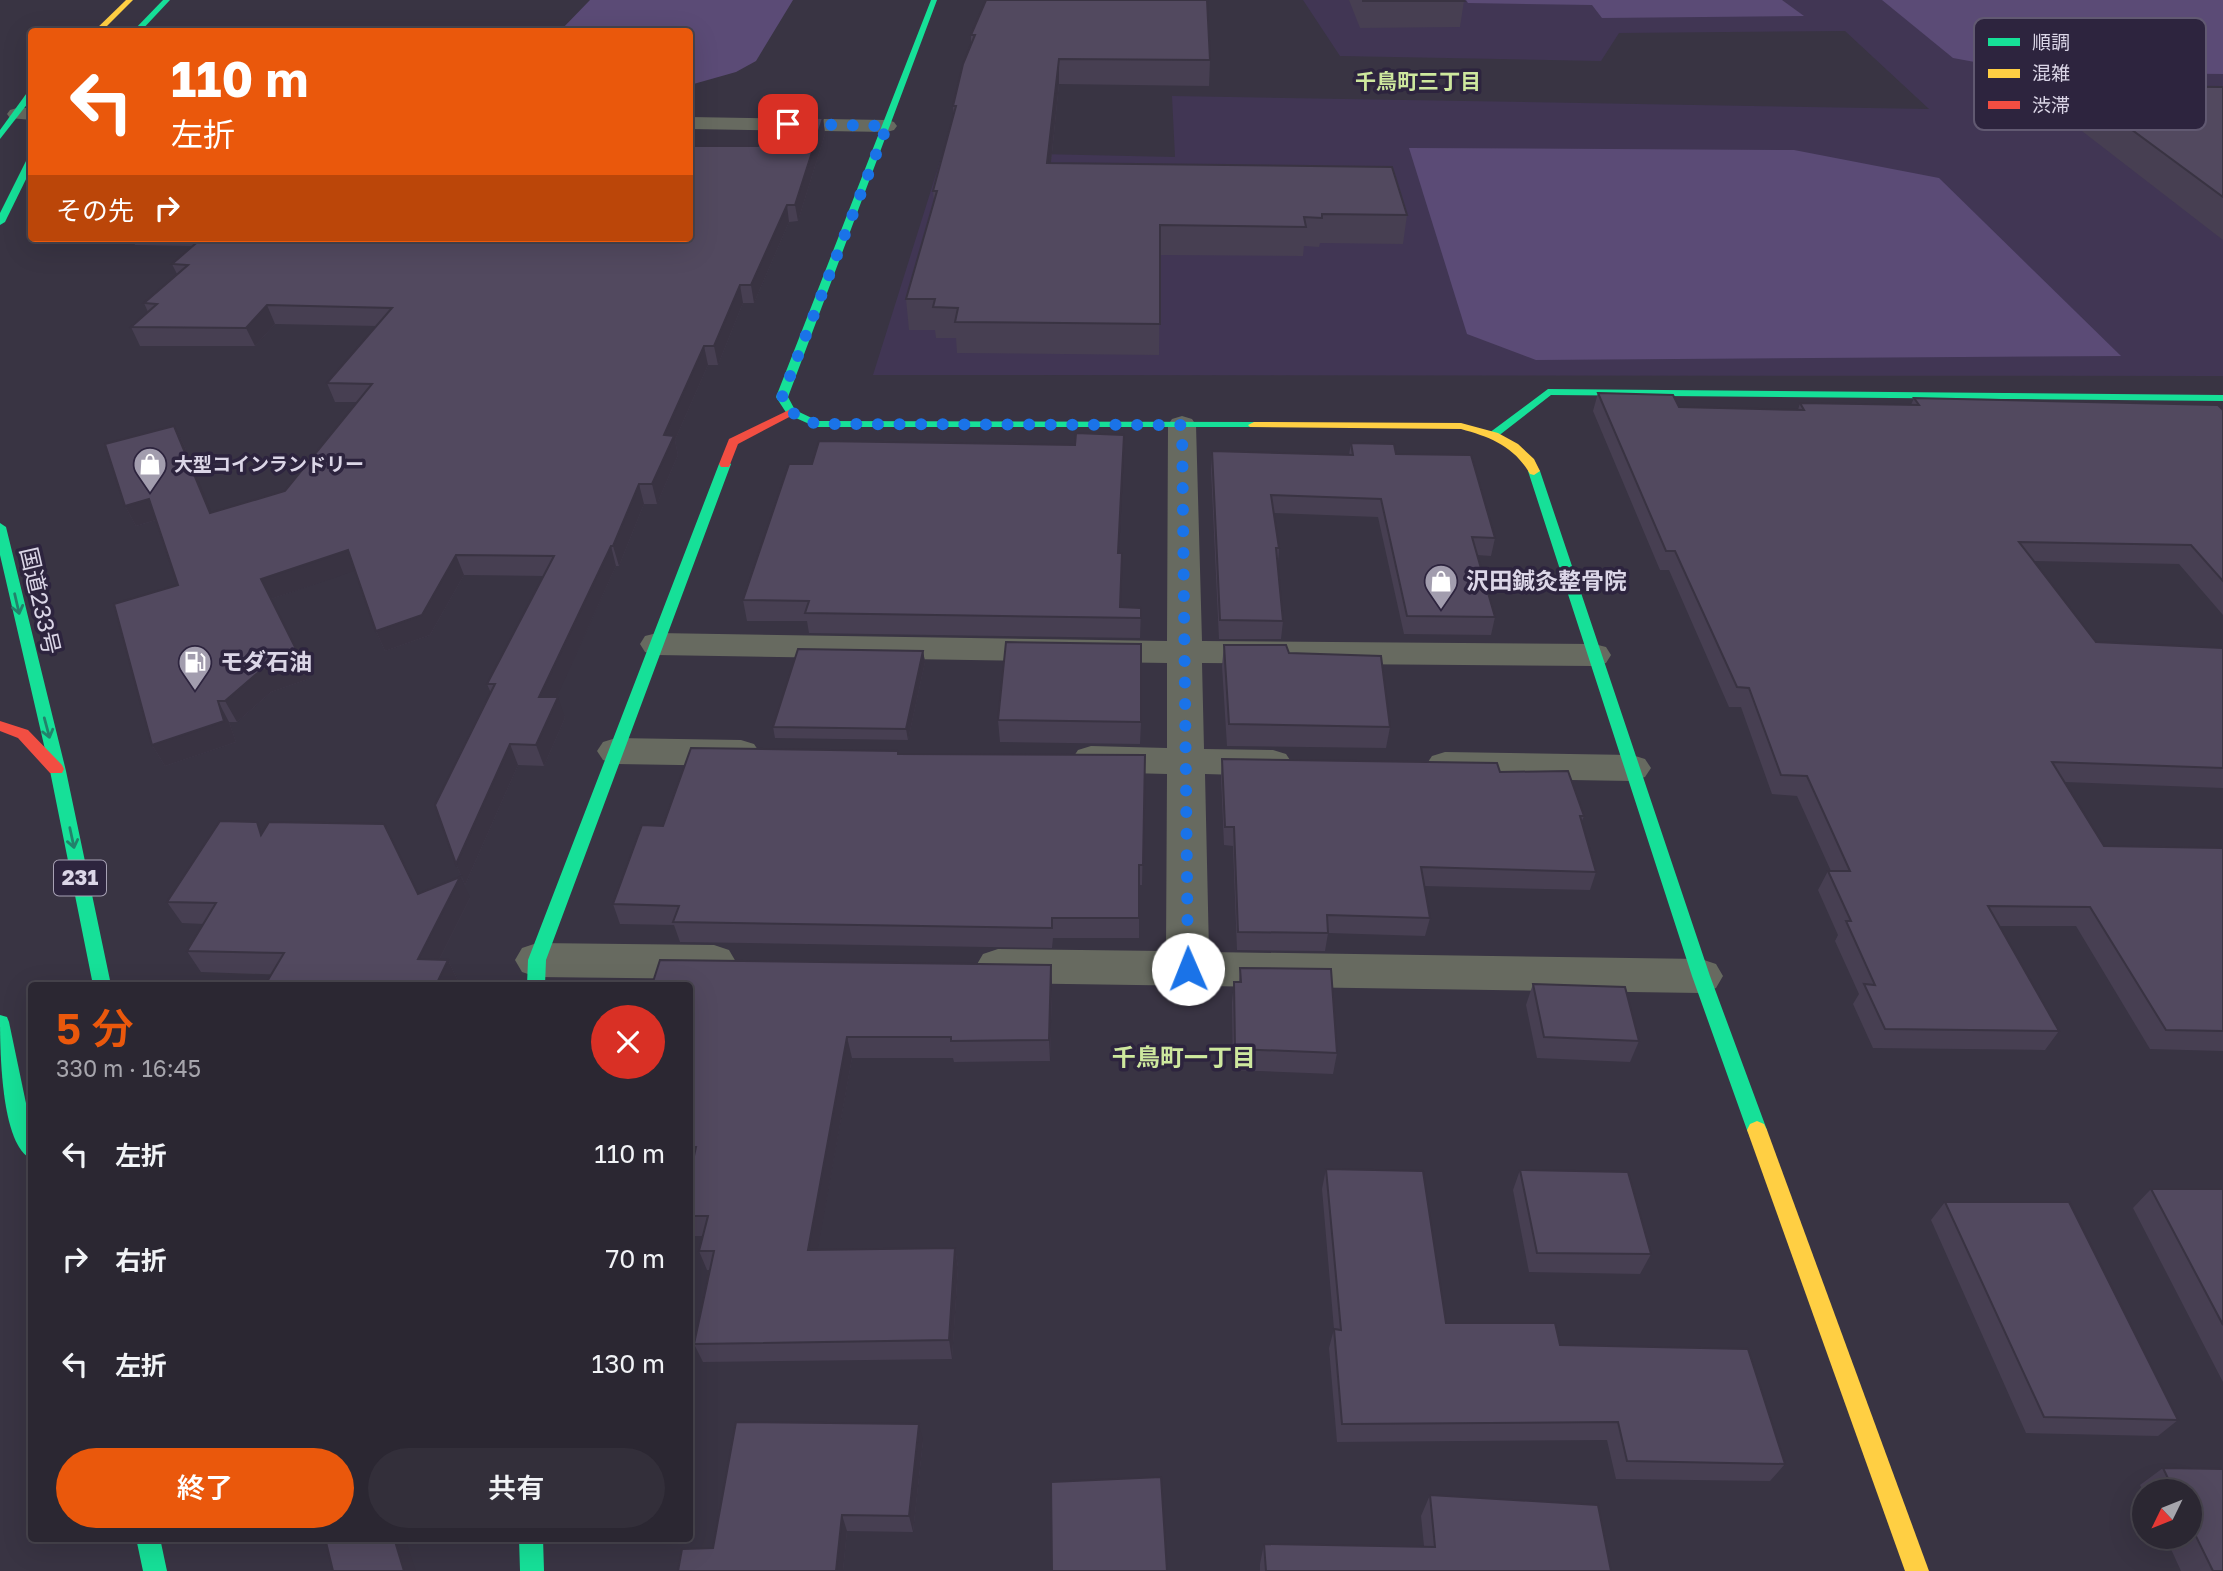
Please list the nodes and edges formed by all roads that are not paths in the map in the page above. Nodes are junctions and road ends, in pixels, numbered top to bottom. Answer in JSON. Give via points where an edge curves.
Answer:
{"nodes":[{"id":1,"x":130,"y":0,"type":"edge"},
{"id":2,"x":167,"y":0,"type":"edge"},
{"id":3,"x":934,"y":0,"type":"edge"},
{"id":4,"x":100,"y":28,"type":"edge"},
{"id":5,"x":139,"y":28,"type":"edge"},
{"id":6,"x":24,"y":114,"type":"edge"},
{"id":7,"x":693,"y":123,"type":"edge"},
{"id":8,"x":887,"y":126,"type":"junction"},
{"id":9,"x":0,"y":136,"type":"edge"},
{"id":10,"x":28,"y":165,"type":"edge"},
{"id":11,"x":0,"y":222,"type":"edge"},
{"id":12,"x":2222,"y":399,"type":"edge"},
{"id":13,"x":791,"y":412,"type":"junction"},
{"id":14,"x":1182,"y":425,"type":"junction"},
{"id":15,"x":1493,"y":435,"type":"junction"},
{"id":16,"x":0,"y":527,"type":"edge"},
{"id":17,"x":657,"y":644,"type":"junction"},
{"id":18,"x":1185,"y":652,"type":"junction"},
{"id":19,"x":1594,"y":655,"type":"junction"},
{"id":20,"x":0,"y":726,"type":"edge"},
{"id":21,"x":616,"y":751,"type":"junction"},
{"id":22,"x":769,"y":753,"type":"edge"},
{"id":23,"x":1061,"y":759,"type":"edge"},
{"id":24,"x":1186,"y":761,"type":"junction"},
{"id":25,"x":1311,"y":763,"type":"edge"},
{"id":26,"x":1409,"y":765,"type":"edge"},
{"id":27,"x":1632,"y":768,"type":"junction"},
{"id":28,"x":58,"y":771,"type":"junction"},
{"id":29,"x":759,"y":963,"type":"edge"},
{"id":30,"x":953,"y":966,"type":"edge"},
{"id":31,"x":1188,"y":969,"type":"junction"},
{"id":32,"x":537,"y":973,"type":"edge"},
{"id":33,"x":1701,"y":976,"type":"junction"},
{"id":34,"x":101,"y":982,"type":"edge"},
{"id":35,"x":0,"y":1022,"type":"edge"},
{"id":36,"x":28,"y":1145,"type":"edge"},
{"id":37,"x":149,"y":1542,"type":"edge"},
{"id":38,"x":531,"y":1542,"type":"edge"},
{"id":39,"x":155,"y":1571,"type":"edge"},
{"id":40,"x":532,"y":1571,"type":"edge"},
{"id":41,"x":1917,"y":1571,"type":"edge"}],
"edges":[{"from":1,"to":4,"type":"main road"},
{"from":2,"to":5,"type":"main road"},
{"from":3,"to":8,"type":"main road"},
{"from":6,"to":9,"type":"main road"},
{"from":7,"to":8,"type":"street"},
{"from":8,"to":13,"type":"main road","via":[[782,397]]},
{"from":10,"to":11,"type":"main road"},
{"from":12,"to":15,"type":"main road","via":[[1548,392]]},
{"from":13,"to":14,"type":"main road","via":[[816,424]]},
{"from":13,"to":17,"type":"main road","via":[[733,442]]},
{"from":14,"to":15,"type":"main road","via":[[1461,426]]},
{"from":14,"to":18,"type":"street"},
{"from":15,"to":19,"type":"main road","via":[[1530,458]]},
{"from":16,"to":28,"type":"main road","name":"国道233号","number":"231","one_way":true,"via":[[20,639]]},
{"from":17,"to":18,"type":"street"},
{"from":17,"to":21,"type":"main road"},
{"from":18,"to":19,"type":"street"},
{"from":18,"to":24,"type":"street"},
{"from":19,"to":27,"type":"main road"},
{"from":20,"to":28,"type":"main road","via":[[23,734]]},
{"from":21,"to":22,"type":"street"},
{"from":21,"to":32,"type":"main road"},
{"from":23,"to":24,"type":"street"},
{"from":24,"to":25,"type":"street"},
{"from":24,"to":31,"type":"street"},
{"from":26,"to":27,"type":"street"},
{"from":27,"to":33,"type":"main road"},
{"from":28,"to":34,"type":"main road","number":"231","one_way":true},
{"from":29,"to":32,"type":"street"},
{"from":30,"to":31,"type":"street"},
{"from":31,"to":33,"type":"street"},
{"from":33,"to":41,"type":"main road"},
{"from":35,"to":36,"type":"main road","via":[[23,1139]]},
{"from":37,"to":39,"type":"main road"},
{"from":38,"to":40,"type":"main road"}]}
